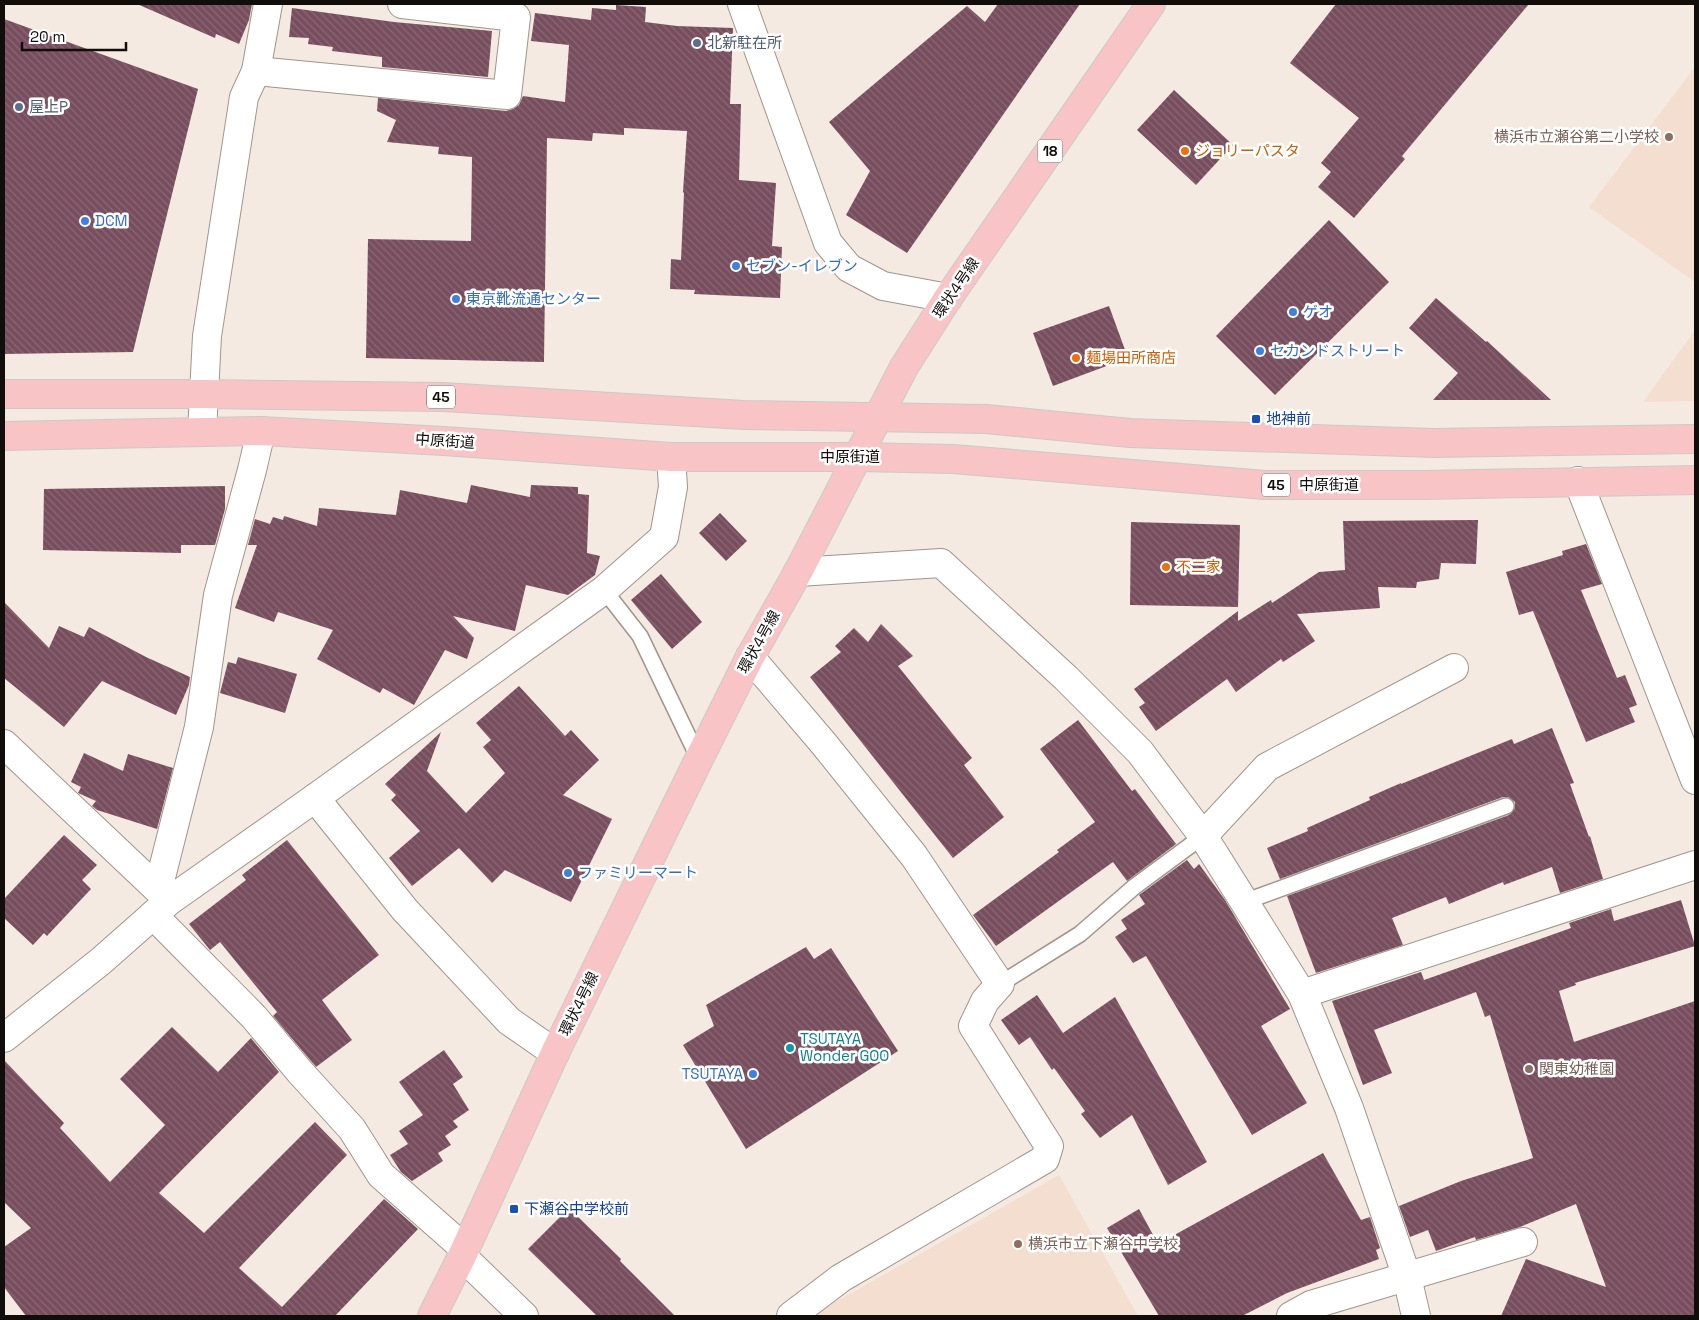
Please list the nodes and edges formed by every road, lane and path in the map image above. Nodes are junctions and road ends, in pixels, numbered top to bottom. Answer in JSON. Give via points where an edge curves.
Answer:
{"nodes":[{"id":1,"x":268,"y":4,"type":"edge"},
{"id":2,"x":402,"y":4,"type":"edge"},
{"id":3,"x":742,"y":4,"type":"edge"},
{"id":4,"x":1151,"y":4,"type":"edge"},
{"id":5,"x":256,"y":71,"type":"junction"},
{"id":6,"x":948,"y":298,"type":"junction"},
{"id":7,"x":4,"y":394,"type":"edge"},
{"id":8,"x":204,"y":394,"type":"junction"},
{"id":9,"x":878,"y":417,"type":"junction"},
{"id":10,"x":261,"y":431,"type":"junction"},
{"id":11,"x":202,"y":432,"type":"junction"},
{"id":12,"x":4,"y":436,"type":"edge"},
{"id":13,"x":1695,"y":439,"type":"edge"},
{"id":14,"x":671,"y":457,"type":"junction"},
{"id":15,"x":857,"y":457,"type":"junction"},
{"id":16,"x":1695,"y":480,"type":"edge"},
{"id":17,"x":1578,"y":481,"type":"junction"},
{"id":18,"x":798,"y":572,"type":"junction"},
{"id":19,"x":604,"y":590,"type":"junction"},
{"id":20,"x":750,"y":657,"type":"junction"},
{"id":21,"x":1454,"y":668,"type":"dead end"},
{"id":22,"x":4,"y":744,"type":"edge"},
{"id":23,"x":699,"y":760,"type":"junction"},
{"id":24,"x":1695,"y":780,"type":"edge"},
{"id":25,"x":315,"y":798,"type":"junction"},
{"id":26,"x":1506,"y":806,"type":"dead end"},
{"id":27,"x":1203,"y":836,"type":"junction"},
{"id":28,"x":1695,"y":865,"type":"edge"},
{"id":29,"x":160,"y":901,"type":"junction"},
{"id":30,"x":1244,"y":902,"type":"junction"},
{"id":31,"x":1000,"y":984,"type":"junction"},
{"id":32,"x":1302,"y":994,"type":"junction"},
{"id":33,"x":4,"y":1038,"type":"edge"},
{"id":34,"x":555,"y":1053,"type":"junction"},
{"id":35,"x":1523,"y":1242,"type":"dead end"},
{"id":36,"x":463,"y":1252,"type":"junction"},
{"id":37,"x":1407,"y":1277,"type":"junction"},
{"id":38,"x":432,"y":1316,"type":"edge"},
{"id":39,"x":524,"y":1316,"type":"edge"},
{"id":40,"x":791,"y":1316,"type":"edge"},
{"id":41,"x":1291,"y":1316,"type":"edge"},
{"id":42,"x":1416,"y":1316,"type":"edge"}],
"edges":[{"from":1,"to":5,"type":"street"},
{"from":2,"to":5,"type":"street","via":[[516,16],[507,95]]},
{"from":3,"to":6,"type":"street","via":[[828,243],[849,268],[883,286]]},
{"from":4,"to":6,"type":"main road","name":"環状4号線","number":"18"},
{"from":5,"to":8,"type":"street","via":[[244,97],[206,336]]},
{"from":6,"to":9,"type":"main road","name":"環状4号線","number":"18","via":[[904,367]]},
{"from":7,"to":8,"type":"main road","number":"45"},
{"from":8,"to":9,"type":"main road","number":"45","via":[[443,397],[744,415]]},
{"from":8,"to":11,"type":"street"},
{"from":9,"to":13,"type":"main road","number":"45","via":[[986,419],[1130,434],[1424,443]]},
{"from":9,"to":15,"type":"main road","name":"環状4号線","number":"18"},
{"from":10,"to":11,"type":"main road","name":"中原街道","number":"45"},
{"from":10,"to":14,"type":"main road","name":"中原街道","number":"45"},
{"from":10,"to":29,"type":"street","via":[[218,595],[199,727]]},
{"from":11,"to":12,"type":"main road","name":"中原街道","number":"45"},
{"from":14,"to":15,"type":"main road","name":"中原街道","number":"45"},
{"from":14,"to":19,"type":"street","via":[[673,487],[664,537]]},
{"from":15,"to":17,"type":"main road","name":"中原街道","number":"45","via":[[953,459],[1265,485]]},
{"from":15,"to":18,"type":"main road","name":"環状4号線","number":"18"},
{"from":16,"to":17,"type":"main road","name":"中原街道","number":"45"},
{"from":17,"to":24,"type":"street"},
{"from":18,"to":20,"type":"main road","name":"環状4号線","number":"18"},
{"from":18,"to":27,"type":"street","via":[[941,563],[1066,678],[1140,752]]},
{"from":19,"to":23,"type":"lane","via":[[640,636]]},
{"from":19,"to":25,"type":"street"},
{"from":20,"to":23,"type":"main road","name":"環状4号線","number":"18"},
{"from":20,"to":31,"type":"street","via":[[914,856]]},
{"from":21,"to":27,"type":"street","via":[[1267,767]]},
{"from":22,"to":29,"type":"street"},
{"from":23,"to":34,"type":"main road","name":"環状4号線","number":"18"},
{"from":25,"to":29,"type":"street"},
{"from":25,"to":34,"type":"street","via":[[405,910],[502,1014]]},
{"from":26,"to":30,"type":"lane"},
{"from":27,"to":30,"type":"street"},
{"from":27,"to":31,"type":"lane","via":[[1080,934]]},
{"from":28,"to":32,"type":"street"},
{"from":29,"to":33,"type":"street","via":[[101,961]]},
{"from":29,"to":36,"type":"street","via":[[300,1072],[352,1129],[381,1175]]},
{"from":30,"to":32,"type":"street"},
{"from":31,"to":40,"type":"street","via":[[985,1001],[973,1026],[1049,1146],[1045,1159],[841,1278]]},
{"from":32,"to":37,"type":"street","via":[[1349,1108]]},
{"from":34,"to":36,"type":"main road","name":"環状4号線","number":"18"},
{"from":35,"to":37,"type":"street"},
{"from":36,"to":38,"type":"main road","name":"環状4号線","number":"18"},
{"from":36,"to":39,"type":"street"},
{"from":37,"to":41,"type":"street","via":[[1311,1305]]},
{"from":37,"to":42,"type":"street"}]}
